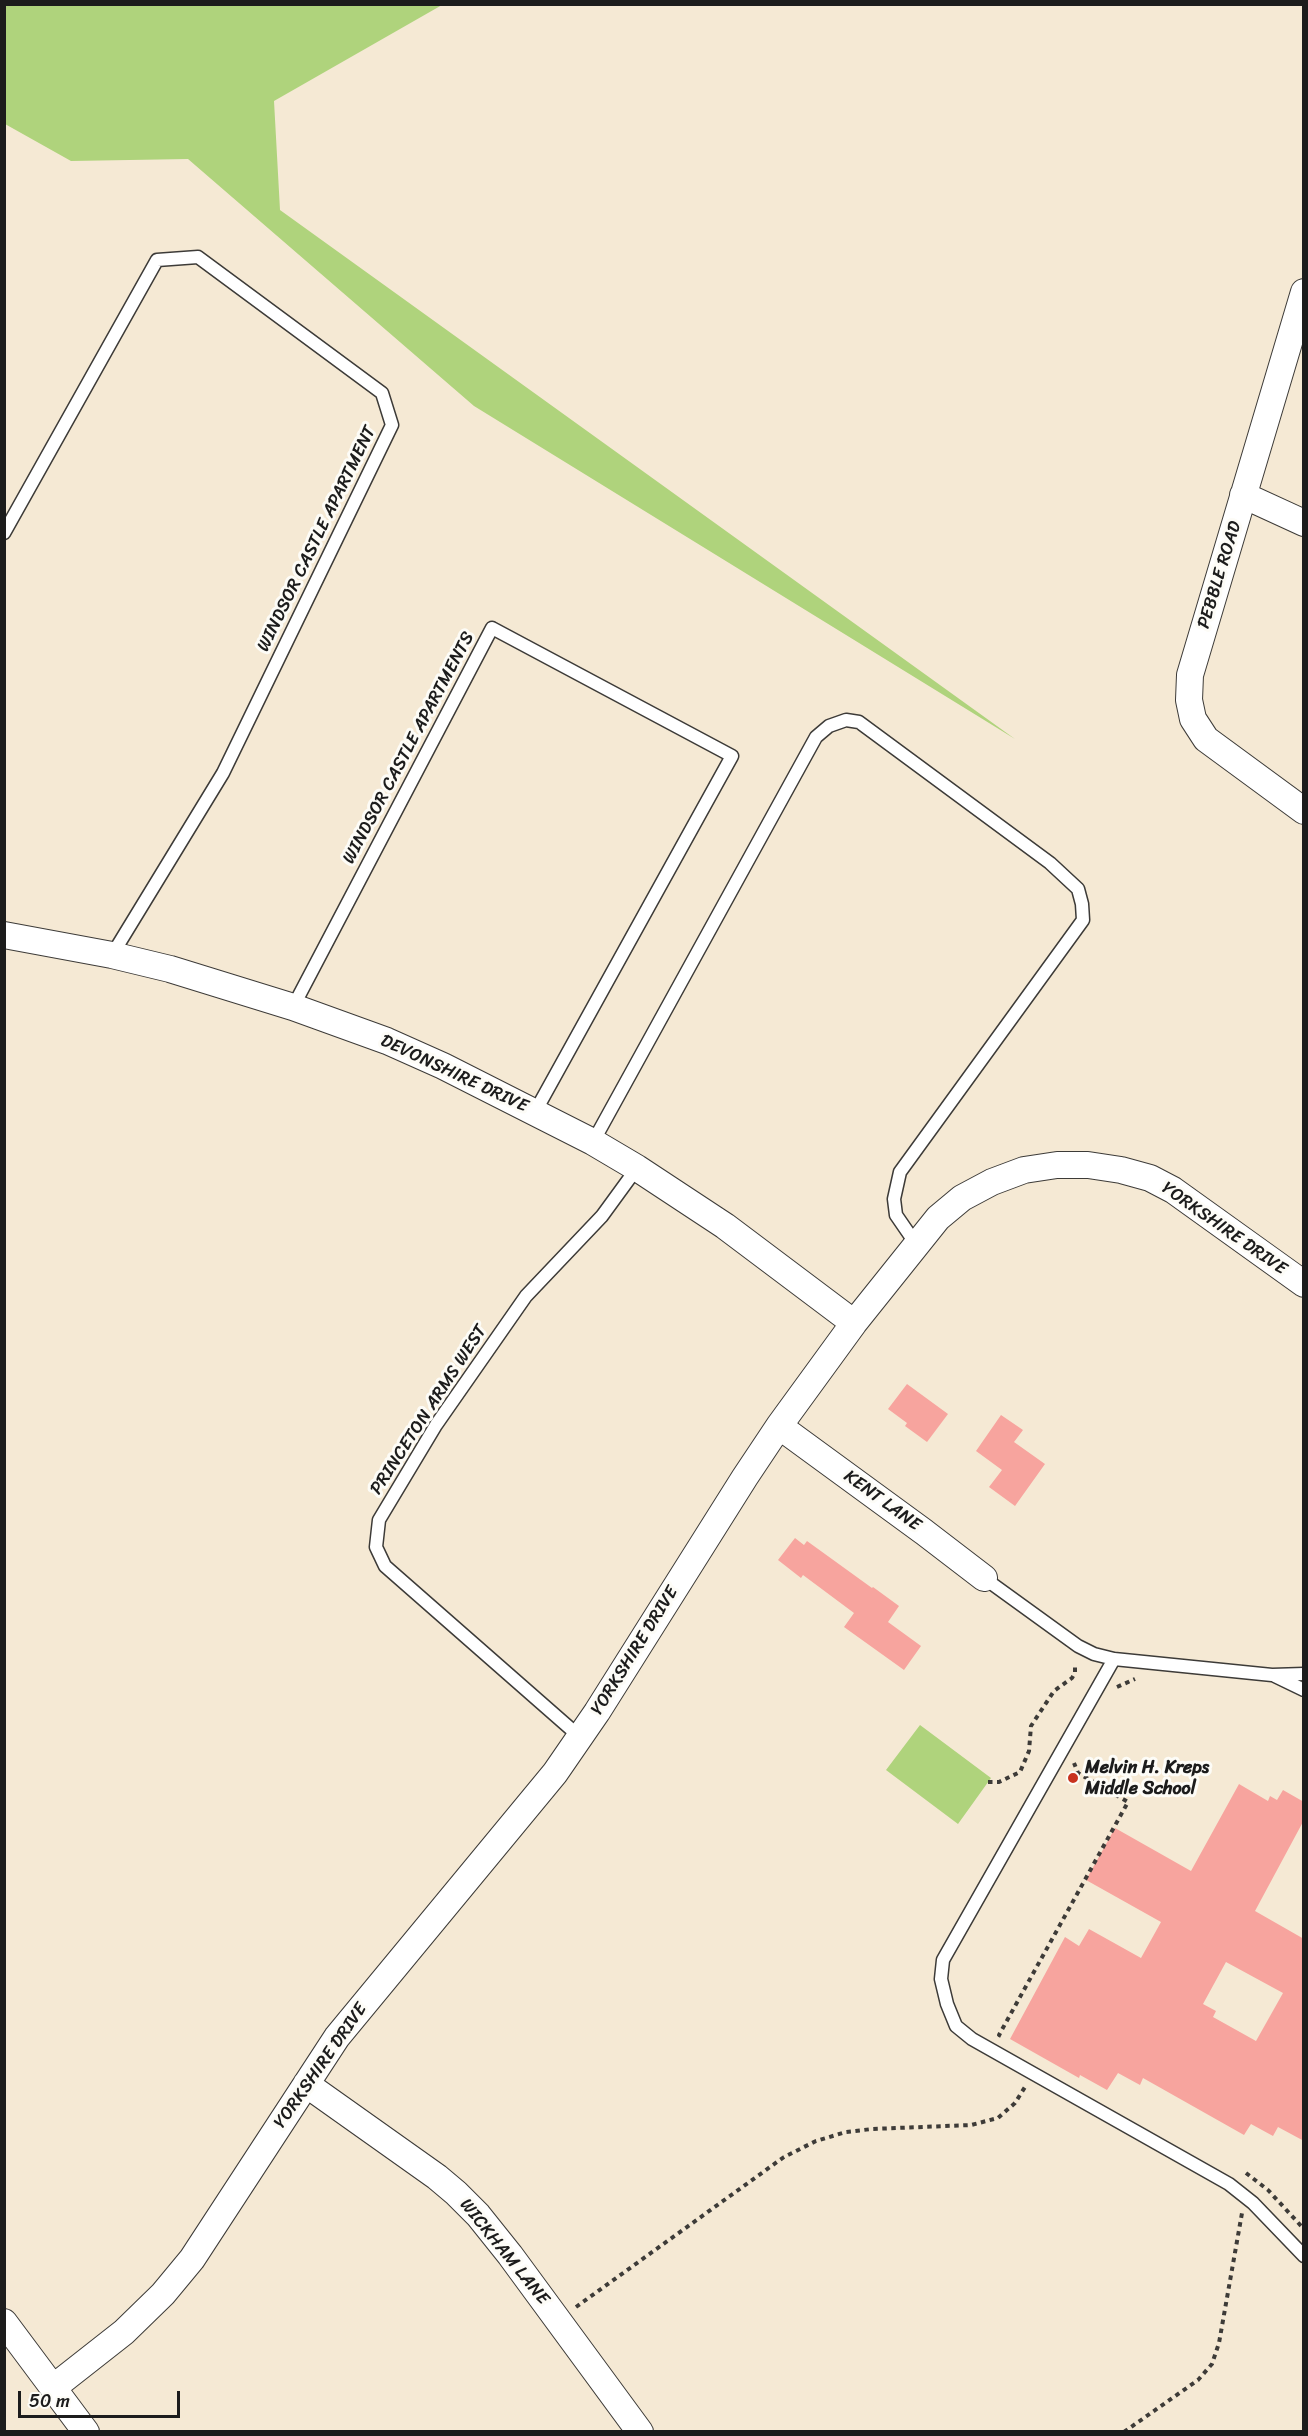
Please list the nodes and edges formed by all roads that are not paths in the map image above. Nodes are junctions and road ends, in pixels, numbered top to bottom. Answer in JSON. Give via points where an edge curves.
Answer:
{"nodes":[{"id":1,"x":1304,"y":292,"type":"edge"},
{"id":2,"x":1244,"y":495,"type":"junction"},
{"id":3,"x":1304,"y":523,"type":"edge"},
{"id":4,"x":4,"y":533,"type":"edge"},
{"id":5,"x":1304,"y":811,"type":"edge"},
{"id":6,"x":4,"y":935,"type":"edge"},
{"id":7,"x":112,"y":955,"type":"junction"},
{"id":8,"x":293,"y":1007,"type":"junction"},
{"id":9,"x":535,"y":1112,"type":"junction"},
{"id":10,"x":593,"y":1142,"type":"junction"},
{"id":11,"x":637,"y":1168,"type":"junction"},
{"id":12,"x":916,"y":1244,"type":"junction"},
{"id":13,"x":1304,"y":1284,"type":"edge"},
{"id":14,"x":854,"y":1323,"type":"junction"},
{"id":15,"x":779,"y":1426,"type":"junction"},
{"id":16,"x":984,"y":1578,"type":"joint"},
{"id":17,"x":1114,"y":1659,"type":"junction"},
{"id":18,"x":1304,"y":1674,"type":"edge"},
{"id":19,"x":1272,"y":1675,"type":"junction"},
{"id":20,"x":1304,"y":1690,"type":"edge"},
{"id":21,"x":580,"y":1737,"type":"junction"},
{"id":22,"x":306,"y":2084,"type":"junction"},
{"id":23,"x":1304,"y":2256,"type":"edge"},
{"id":24,"x":4,"y":2322,"type":"edge"},
{"id":25,"x":54,"y":2387,"type":"junction"},
{"id":26,"x":86,"y":2432,"type":"edge"},
{"id":27,"x":640,"y":2432,"type":"edge"}],
"edges":[{"from":1,"to":2,"type":"street","name":"PEBBLE ROAD"},
{"from":2,"to":3,"type":"street"},
{"from":2,"to":5,"type":"street","name":"PEBBLE ROAD","via":[[1190,675],[1189,700],[1193,719],[1206,739]]},
{"from":4,"to":7,"type":"lane","name":"WINDSOR CASTLE APARTMENT","via":[[157,260],[198,256],[382,393],[392,425],[223,773]]},
{"from":6,"to":7,"type":"street","name":"DEVONSHIRE DRIVE"},
{"from":7,"to":8,"type":"street","name":"DEVONSHIRE DRIVE"},
{"from":8,"to":9,"type":"street","name":"DEVONSHIRE DRIVE","via":[[387,1041]]},
{"from":8,"to":9,"type":"lane","name":"WINDSOR CASTLE APARTMENTS","via":[[492,628],[732,756]]},
{"from":9,"to":10,"type":"street","name":"DEVONSHIRE DRIVE"},
{"from":10,"to":11,"type":"street","name":"DEVONSHIRE DRIVE"},
{"from":10,"to":12,"type":"lane","via":[[816,737],[829,726],[846,720],[859,722],[1050,863],[1078,889],[1082,904],[1083,920],[900,1172],[894,1199],[896,1215]]},
{"from":11,"to":14,"type":"street","name":"DEVONSHIRE DRIVE","via":[[725,1226]]},
{"from":11,"to":21,"type":"lane","name":"PRINCETON ARMS WEST","via":[[602,1216],[526,1296],[436,1425],[379,1520],[376,1547],[386,1566]]},
{"from":12,"to":13,"type":"street","name":"YORKSHIRE DRIVE","via":[[946,1211],[992,1182],[1024,1170],[1088,1165],[1150,1178],[1173,1190]]},
{"from":12,"to":14,"type":"street","name":"YORKSHIRE DRIVE"},
{"from":14,"to":15,"type":"street","name":"YORKSHIRE DRIVE"},
{"from":15,"to":16,"type":"street","name":"KENT LANE"},
{"from":15,"to":21,"type":"street","name":"YORKSHIRE DRIVE"},
{"from":16,"to":17,"type":"lane","via":[[1078,1646]]},
{"from":17,"to":19,"type":"lane"},
{"from":17,"to":23,"type":"lane","via":[[943,1960],[941,1980],[947,2004],[956,2026],[972,2039],[1229,2184]]},
{"from":18,"to":19,"type":"lane"},
{"from":19,"to":20,"type":"lane"},
{"from":21,"to":22,"type":"street","name":"YORKSHIRE DRIVE","via":[[555,1773],[350,2020]]},
{"from":22,"to":25,"type":"street","name":"YORKSHIRE DRIVE","via":[[186,2267],[124,2332]]},
{"from":22,"to":27,"type":"street","name":"WICKHAM LANE","via":[[456,2193],[510,2255]]},
{"from":24,"to":25,"type":"street"},
{"from":25,"to":26,"type":"street"}]}
